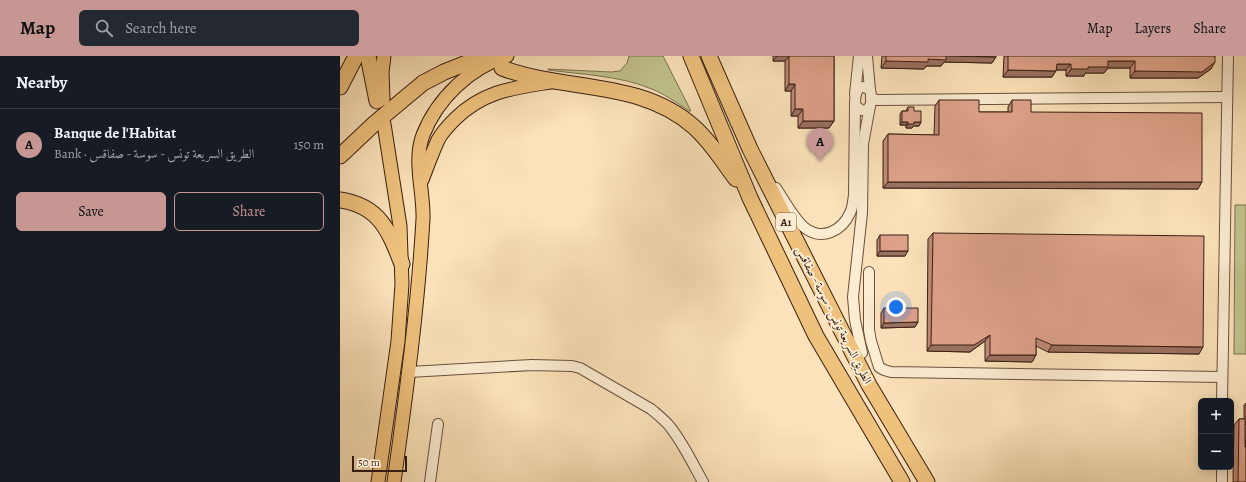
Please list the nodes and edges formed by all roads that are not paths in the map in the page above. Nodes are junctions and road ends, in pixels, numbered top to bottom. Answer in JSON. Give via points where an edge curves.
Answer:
{"nodes":[{"id":1,"x":356,"y":56,"type":"edge"},
{"id":2,"x":368,"y":56,"type":"edge"},
{"id":3,"x":384,"y":56,"type":"edge"},
{"id":4,"x":467,"y":56,"type":"edge"},
{"id":5,"x":484,"y":56,"type":"edge"},
{"id":6,"x":691,"y":56,"type":"edge"},
{"id":7,"x":709,"y":56,"type":"edge"},
{"id":8,"x":859,"y":56,"type":"edge"},
{"id":9,"x":867,"y":56,"type":"edge"},
{"id":10,"x":1228,"y":56,"type":"edge"},
{"id":11,"x":505,"y":62,"type":"edge"},
{"id":12,"x":432,"y":77,"type":"junction"},
{"id":13,"x":558,"y":81,"type":"junction"},
{"id":14,"x":340,"y":87,"type":"edge"},
{"id":15,"x":1226,"y":97,"type":"junction"},
{"id":16,"x":870,"y":98,"type":"junction"},
{"id":17,"x":855,"y":99,"type":"junction"},
{"id":18,"x":380,"y":100,"type":"joint"},
{"id":19,"x":384,"y":124,"type":"dead end"},
{"id":20,"x":750,"y":148,"type":"junction"},
{"id":21,"x":340,"y":156,"type":"edge"},
{"id":22,"x":421,"y":182,"type":"junction"},
{"id":23,"x":750,"y":198,"type":"junction"},
{"id":24,"x":340,"y":200,"type":"edge"},
{"id":25,"x":402,"y":264,"type":"junction"},
{"id":26,"x":869,"y":272,"type":"dead end"},
{"id":27,"x":862,"y":353,"type":"joint"},
{"id":28,"x":409,"y":372,"type":"junction"},
{"id":29,"x":1222,"y":377,"type":"junction"},
{"id":30,"x":869,"y":385,"type":"junction"},
{"id":31,"x":1222,"y":398,"type":"edge"},
{"id":32,"x":438,"y":424,"type":"dead end"},
{"id":33,"x":1222,"y":470,"type":"edge"},
{"id":34,"x":378,"y":482,"type":"edge"},
{"id":35,"x":394,"y":482,"type":"edge"},
{"id":36,"x":430,"y":482,"type":"edge"},
{"id":37,"x":703,"y":482,"type":"edge"},
{"id":38,"x":902,"y":482,"type":"edge"},
{"id":39,"x":927,"y":482,"type":"edge"},
{"id":40,"x":1222,"y":482,"type":"edge"}],
"edges":[{"from":1,"to":14,"type":"highway"},
{"from":2,"to":18,"type":"highway"},
{"from":3,"to":18,"type":"main road"},
{"from":4,"to":12,"type":"highway"},
{"from":5,"to":12,"type":"highway"},
{"from":6,"to":23,"type":"highway","name":"الطريق السريعة تونس - سوسة - صفاقس","number":"A1"},
{"from":7,"to":20,"type":"highway","name":"الطريق السريعة تونس - سوسة - صفاقس","number":"A1"},
{"from":8,"to":17,"type":"street"},
{"from":9,"to":16,"type":"street"},
{"from":10,"to":15,"type":"street"},
{"from":11,"to":13,"type":"highway","via":[[523,74]]},
{"from":11,"to":22,"type":"main road","via":[[489,63],[470,75],[444,99],[426,128],[421,144]]},
{"from":12,"to":21,"type":"highway","via":[[411,92]]},
{"from":13,"to":22,"type":"main road","via":[[498,92],[466,109],[442,134]]},
{"from":13,"to":23,"type":"highway","via":[[630,94],[668,108],[701,134]]},
{"from":15,"to":16,"type":"street","via":[[878,100]]},
{"from":15,"to":29,"type":"street"},
{"from":16,"to":17,"type":"street","via":[[866,110],[858,109]]},
{"from":16,"to":17,"type":"street","via":[[868,88],[862,87],[857,90]]},
{"from":16,"to":27,"type":"street","via":[[862,155],[866,213],[853,297]]},
{"from":17,"to":20,"type":"street","via":[[852,209],[842,226],[833,232],[819,234],[802,225]]},
{"from":19,"to":25,"type":"main road","via":[[400,226]]},
{"from":20,"to":30,"type":"highway","name":"الطريق السريعة تونس - سوسة - صفاقس","number":"A1"},
{"from":22,"to":28,"type":"main road","via":[[423,218]]},
{"from":23,"to":38,"type":"highway","name":"الطريق السريعة تونس - سوسة - صفاقس","number":"A1","via":[[816,336]]},
{"from":24,"to":25,"type":"highway","via":[[365,208],[382,222],[390,234]]},
{"from":25,"to":34,"type":"main road","via":[[400,322]]},
{"from":26,"to":29,"type":"street","via":[[870,335],[877,360],[884,370]]},
{"from":27,"to":30,"type":"highway"},
{"from":28,"to":35,"type":"main road"},
{"from":28,"to":37,"type":"street","via":[[532,365],[580,368],[661,417],[671,427]]},
{"from":29,"to":31,"type":"street"},
{"from":30,"to":39,"type":"highway","name":"الطريق السريعة تونس - سوسة - صفاقس","number":"A1"},
{"from":32,"to":36,"type":"street"},
{"from":33,"to":40,"type":"street"}]}
